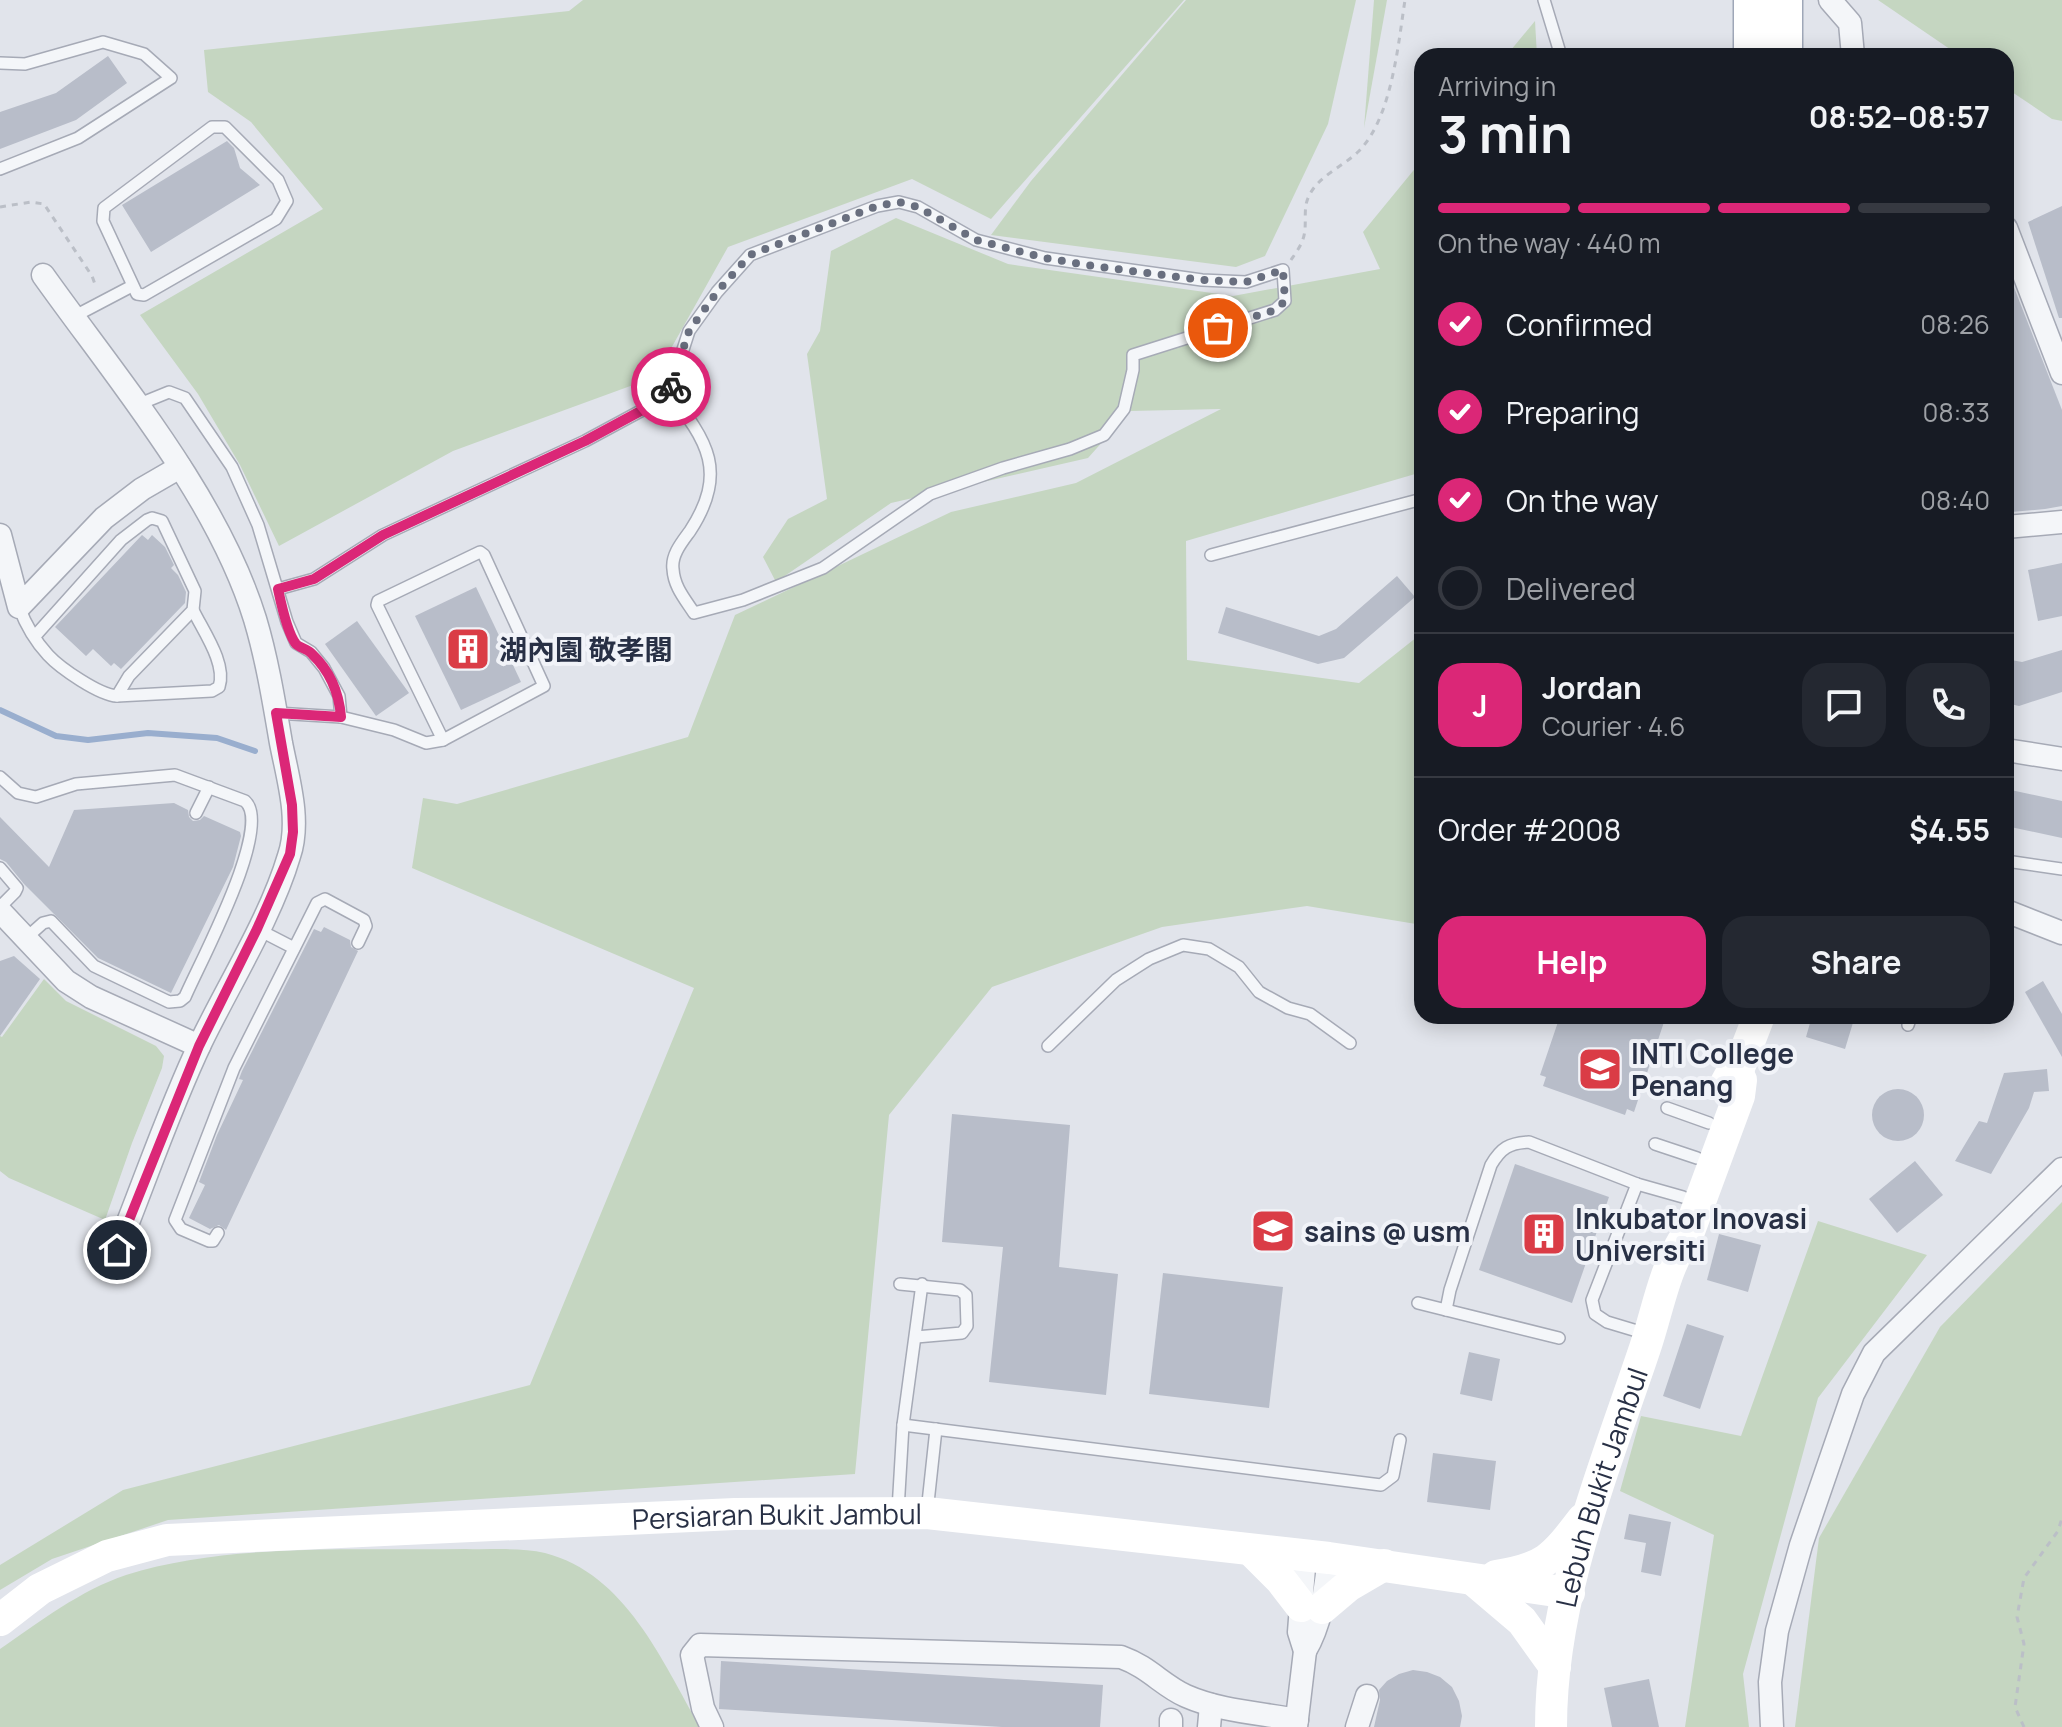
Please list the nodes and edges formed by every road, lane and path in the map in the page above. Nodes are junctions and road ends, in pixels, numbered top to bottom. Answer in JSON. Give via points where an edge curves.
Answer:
{"nodes":[{"id":1,"x":1405,"y":0,"type":"edge"},
{"id":2,"x":1544,"y":0,"type":"edge"},
{"id":3,"x":1752,"y":0,"type":"edge"},
{"id":4,"x":1784,"y":0,"type":"edge"},
{"id":5,"x":1830,"y":0,"type":"edge"},
{"id":6,"x":1559,"y":48,"type":"edge"},
{"id":7,"x":1752,"y":48,"type":"edge"},
{"id":8,"x":1784,"y":48,"type":"edge"},
{"id":9,"x":1852,"y":48,"type":"edge"},
{"id":10,"x":0,"y":63,"type":"edge"},
{"id":11,"x":0,"y":169,"type":"edge"},
{"id":12,"x":0,"y":207,"type":"edge"},
{"id":13,"x":2014,"y":249,"type":"edge"},
{"id":14,"x":1283,"y":270,"type":"junction"},
{"id":15,"x":43,"y":275,"type":"dead end"},
{"id":16,"x":132,"y":286,"type":"junction"},
{"id":17,"x":101,"y":302,"type":"junction"},
{"id":18,"x":73,"y":317,"type":"junction"},
{"id":19,"x":2062,"y":373,"type":"edge"},
{"id":20,"x":669,"y":393,"type":"junction"},
{"id":21,"x":137,"y":405,"type":"junction"},
{"id":22,"x":180,"y":467,"type":"junction"},
{"id":23,"x":1414,"y":501,"type":"edge"},
{"id":24,"x":2062,"y":522,"type":"edge"},
{"id":25,"x":2014,"y":526,"type":"edge"},
{"id":26,"x":0,"y":535,"type":"edge"},
{"id":27,"x":1211,"y":555,"type":"dead end"},
{"id":28,"x":278,"y":589,"type":"junction"},
{"id":29,"x":19,"y":607,"type":"junction"},
{"id":30,"x":193,"y":610,"type":"junction"},
{"id":31,"x":35,"y":636,"type":"junction"},
{"id":32,"x":117,"y":696,"type":"junction"},
{"id":33,"x":276,"y":713,"type":"junction"},
{"id":34,"x":341,"y":717,"type":"junction"},
{"id":35,"x":443,"y":740,"type":"junction"},
{"id":36,"x":2014,"y":751,"type":"edge"},
{"id":37,"x":2062,"y":759,"type":"edge"},
{"id":38,"x":0,"y":777,"type":"edge"},
{"id":39,"x":209,"y":787,"type":"junction"},
{"id":40,"x":196,"y":813,"type":"dead end"},
{"id":41,"x":2014,"y":862,"type":"edge"},
{"id":42,"x":0,"y":868,"type":"edge"},
{"id":43,"x":2062,"y":869,"type":"edge"},
{"id":44,"x":0,"y":909,"type":"edge"},
{"id":45,"x":2014,"y":914,"type":"edge"},
{"id":46,"x":257,"y":929,"type":"junction"},
{"id":47,"x":2062,"y":933,"type":"edge"},
{"id":48,"x":25,"y":939,"type":"junction"},
{"id":49,"x":358,"y":943,"type":"dead end"},
{"id":50,"x":294,"y":948,"type":"junction"},
{"id":51,"x":1756,"y":1024,"type":"edge"},
{"id":52,"x":1350,"y":1043,"type":"dead end"},
{"id":53,"x":199,"y":1046,"type":"junction"},
{"id":54,"x":1048,"y":1046,"type":"dead end"},
{"id":55,"x":1737,"y":1073,"type":"junction"},
{"id":56,"x":1667,"y":1108,"type":"dead end"},
{"id":57,"x":1709,"y":1123,"type":"junction"},
{"id":58,"x":1655,"y":1144,"type":"dead end"},
{"id":59,"x":1697,"y":1158,"type":"junction"},
{"id":60,"x":2062,"y":1169,"type":"edge"},
{"id":61,"x":1637,"y":1184,"type":"junction"},
{"id":62,"x":1683,"y":1197,"type":"junction"},
{"id":63,"x":218,"y":1233,"type":"dead end"},
{"id":64,"x":117,"y":1250,"type":"dead end"},
{"id":65,"x":1674,"y":1253,"type":"junction"},
{"id":66,"x":900,"y":1284,"type":"dead end"},
{"id":67,"x":922,"y":1284,"type":"junction"},
{"id":68,"x":1418,"y":1303,"type":"dead end"},
{"id":69,"x":1446,"y":1310,"type":"junction"},
{"id":70,"x":1650,"y":1334,"type":"junction"},
{"id":71,"x":916,"y":1337,"type":"junction"},
{"id":72,"x":1559,"y":1338,"type":"dead end"},
{"id":73,"x":903,"y":1425,"type":"junction"},
{"id":74,"x":936,"y":1429,"type":"junction"},
{"id":75,"x":1400,"y":1440,"type":"dead end"},
{"id":76,"x":1590,"y":1509,"type":"junction"},
{"id":77,"x":912,"y":1513,"type":"junction"},
{"id":78,"x":2062,"y":1518,"type":"edge"},
{"id":79,"x":1251,"y":1550,"type":"junction"},
{"id":80,"x":1317,"y":1557,"type":"junction"},
{"id":81,"x":1384,"y":1565,"type":"junction"},
{"id":82,"x":1473,"y":1580,"type":"junction"},
{"id":83,"x":1569,"y":1593,"type":"junction"},
{"id":84,"x":1311,"y":1607,"type":"junction"},
{"id":85,"x":0,"y":1620,"type":"edge"},
{"id":86,"x":1555,"y":1667,"type":"junction"},
{"id":87,"x":1367,"y":1696,"type":"dead end"},
{"id":88,"x":1210,"y":1716,"type":"edge"},
{"id":89,"x":1296,"y":1723,"type":"edge"},
{"id":90,"x":712,"y":1727,"type":"edge"},
{"id":91,"x":1357,"y":1727,"type":"edge"},
{"id":92,"x":1551,"y":1727,"type":"edge"},
{"id":93,"x":1772,"y":1727,"type":"edge"},
{"id":94,"x":2024,"y":1727,"type":"edge"}],
"edges":[{"from":1,"to":14,"type":"path","via":[[1396,62],[1379,121],[1358,152],[1308,196],[1304,238]]},
{"from":2,"to":6,"type":"lane"},
{"from":3,"to":7,"type":"main road"},
{"from":4,"to":8,"type":"main road"},
{"from":5,"to":9,"type":"street","via":[[1850,23]]},
{"from":10,"to":11,"type":"lane","via":[[25,64],[103,42],[144,54],[171,78],[78,138]]},
{"from":12,"to":17,"type":"path","via":[[38,202],[50,209],[92,276]]},
{"from":13,"to":19,"type":"street"},
{"from":14,"to":20,"type":"lane","via":[[1246,282],[1088,265],[976,240],[918,207],[899,202],[877,206],[750,255],[689,331]]},
{"from":14,"to":20,"type":"lane","via":[[1285,301],[1275,310],[1133,355],[1124,409],[1104,435],[930,494],[823,568],[694,613],[676,586],[672,567],[705,501],[712,465],[696,426]]},
{"from":15,"to":18,"type":"street"},
{"from":16,"to":16,"type":"lane","via":[[103,221],[104,208],[212,127],[225,127],[278,180],[287,201],[276,219],[144,295]]},
{"from":16,"to":17,"type":"lane"},
{"from":17,"to":18,"type":"lane"},
{"from":18,"to":21,"type":"street"},
{"from":20,"to":28,"type":"lane","via":[[585,441],[383,535],[314,579]]},
{"from":21,"to":22,"type":"street"},
{"from":21,"to":28,"type":"lane","via":[[169,392],[185,398],[232,467]]},
{"from":22,"to":29,"type":"street","via":[[104,518]]},
{"from":22,"to":33,"type":"street","via":[[227,550],[255,618]]},
{"from":23,"to":27,"type":"lane"},
{"from":24,"to":25,"type":"street"},
{"from":26,"to":29,"type":"street"},
{"from":28,"to":34,"type":"lane","via":[[296,643],[324,668],[339,696]]},
{"from":29,"to":31,"type":"lane"},
{"from":30,"to":31,"type":"lane","via":[[195,591],[166,525],[152,518],[121,540]]},
{"from":30,"to":32,"type":"lane","via":[[129,676]]},
{"from":30,"to":32,"type":"lane","via":[[220,667],[219,687]]},
{"from":31,"to":32,"type":"lane","via":[[50,657],[102,692]]},
{"from":33,"to":34,"type":"lane"},
{"from":33,"to":46,"type":"street","via":[[293,832],[290,854]]},
{"from":34,"to":35,"type":"lane","via":[[426,743]]},
{"from":35,"to":35,"type":"lane","via":[[544,686],[480,552],[377,605]]},
{"from":36,"to":37,"type":"street"},
{"from":38,"to":39,"type":"lane","via":[[24,796],[36,797],[76,784],[175,775]]},
{"from":39,"to":40,"type":"lane"},
{"from":39,"to":48,"type":"lane","via":[[249,804],[253,829],[247,859],[185,997],[169,1002],[94,966],[51,921]]},
{"from":41,"to":43,"type":"lane"},
{"from":42,"to":44,"type":"lane","via":[[17,888]]},
{"from":44,"to":48,"type":"street"},
{"from":45,"to":47,"type":"street"},
{"from":46,"to":50,"type":"lane"},
{"from":46,"to":53,"type":"street"},
{"from":48,"to":53,"type":"street","via":[[66,981],[91,997]]},
{"from":49,"to":50,"type":"lane","via":[[364,920],[325,899],[317,903]]},
{"from":50,"to":63,"type":"lane","via":[[234,1068],[175,1220],[181,1229],[209,1241]]},
{"from":51,"to":55,"type":"street","name":"Lebuh Bukit Jambul"},
{"from":52,"to":54,"type":"lane","via":[[1310,1014],[1259,992],[1239,967],[1209,949],[1183,945],[1116,980]]},
{"from":53,"to":64,"type":"street"},
{"from":55,"to":57,"type":"street","name":"Lebuh Bukit Jambul","via":[[1730,1076]]},
{"from":55,"to":65,"type":"street","name":"Lebuh Bukit Jambul","via":[[1739,1096],[1688,1234]]},
{"from":56,"to":57,"type":"lane"},
{"from":57,"to":59,"type":"street","name":"Lebuh Bukit Jambul"},
{"from":58,"to":59,"type":"lane"},
{"from":59,"to":62,"type":"street","name":"Lebuh Bukit Jambul"},
{"from":60,"to":93,"type":"street","via":[[1874,1353],[1853,1394],[1777,1631],[1770,1682]]},
{"from":61,"to":62,"type":"lane"},
{"from":61,"to":69,"type":"lane","via":[[1529,1142],[1499,1151]]},
{"from":61,"to":70,"type":"lane","via":[[1592,1300],[1595,1314],[1607,1322]]},
{"from":62,"to":65,"type":"street","name":"Lebuh Bukit Jambul","via":[[1673,1227]]},
{"from":65,"to":70,"type":"street","name":"Lebuh Bukit Jambul"},
{"from":66,"to":67,"type":"lane"},
{"from":67,"to":71,"type":"lane"},
{"from":67,"to":71,"type":"lane","via":[[966,1295],[967,1326],[962,1333]]},
{"from":68,"to":69,"type":"lane"},
{"from":69,"to":72,"type":"lane"},
{"from":70,"to":76,"type":"street","name":"Lebuh Bukit Jambul"},
{"from":71,"to":73,"type":"lane"},
{"from":73,"to":74,"type":"lane"},
{"from":73,"to":77,"type":"lane"},
{"from":74,"to":75,"type":"lane","via":[[1381,1485],[1393,1476]]},
{"from":74,"to":77,"type":"lane"},
{"from":76,"to":82,"type":"street","via":[[1552,1558],[1519,1573]]},
{"from":76,"to":83,"type":"street","name":"Lebuh Bukit Jambul"},
{"from":77,"to":79,"type":"street","name":"Persiaran Bukit Jambul"},
{"from":77,"to":85,"type":"street","name":"Persiaran Bukit Jambul","via":[[735,1514],[167,1540],[107,1556],[40,1589]]},
{"from":78,"to":94,"type":"path","via":[[2024,1578],[2017,1617],[2024,1644],[2015,1707]]},
{"from":79,"to":80,"type":"street","name":"Persiaran Bukit Jambul"},
{"from":79,"to":84,"type":"street"},
{"from":80,"to":81,"type":"street","name":"Persiaran Bukit Jambul"},
{"from":80,"to":84,"type":"street"},
{"from":81,"to":82,"type":"street","name":"Persiaran Bukit Jambul"},
{"from":81,"to":84,"type":"street"},
{"from":82,"to":83,"type":"street","name":"Persiaran Bukit Jambul"},
{"from":82,"to":86,"type":"street","via":[[1522,1621]]},
{"from":83,"to":86,"type":"street","name":"Lebuh Bukit Jambul"},
{"from":84,"to":89,"type":"street","via":[[1315,1635],[1305,1651]]},
{"from":86,"to":92,"type":"street","name":"Lebuh Bukit Jambul"},
{"from":87,"to":91,"type":"street"},
{"from":88,"to":89,"type":"street"},
{"from":88,"to":90,"type":"street","via":[[1141,1665],[1121,1657],[700,1645],[692,1655]]}]}
